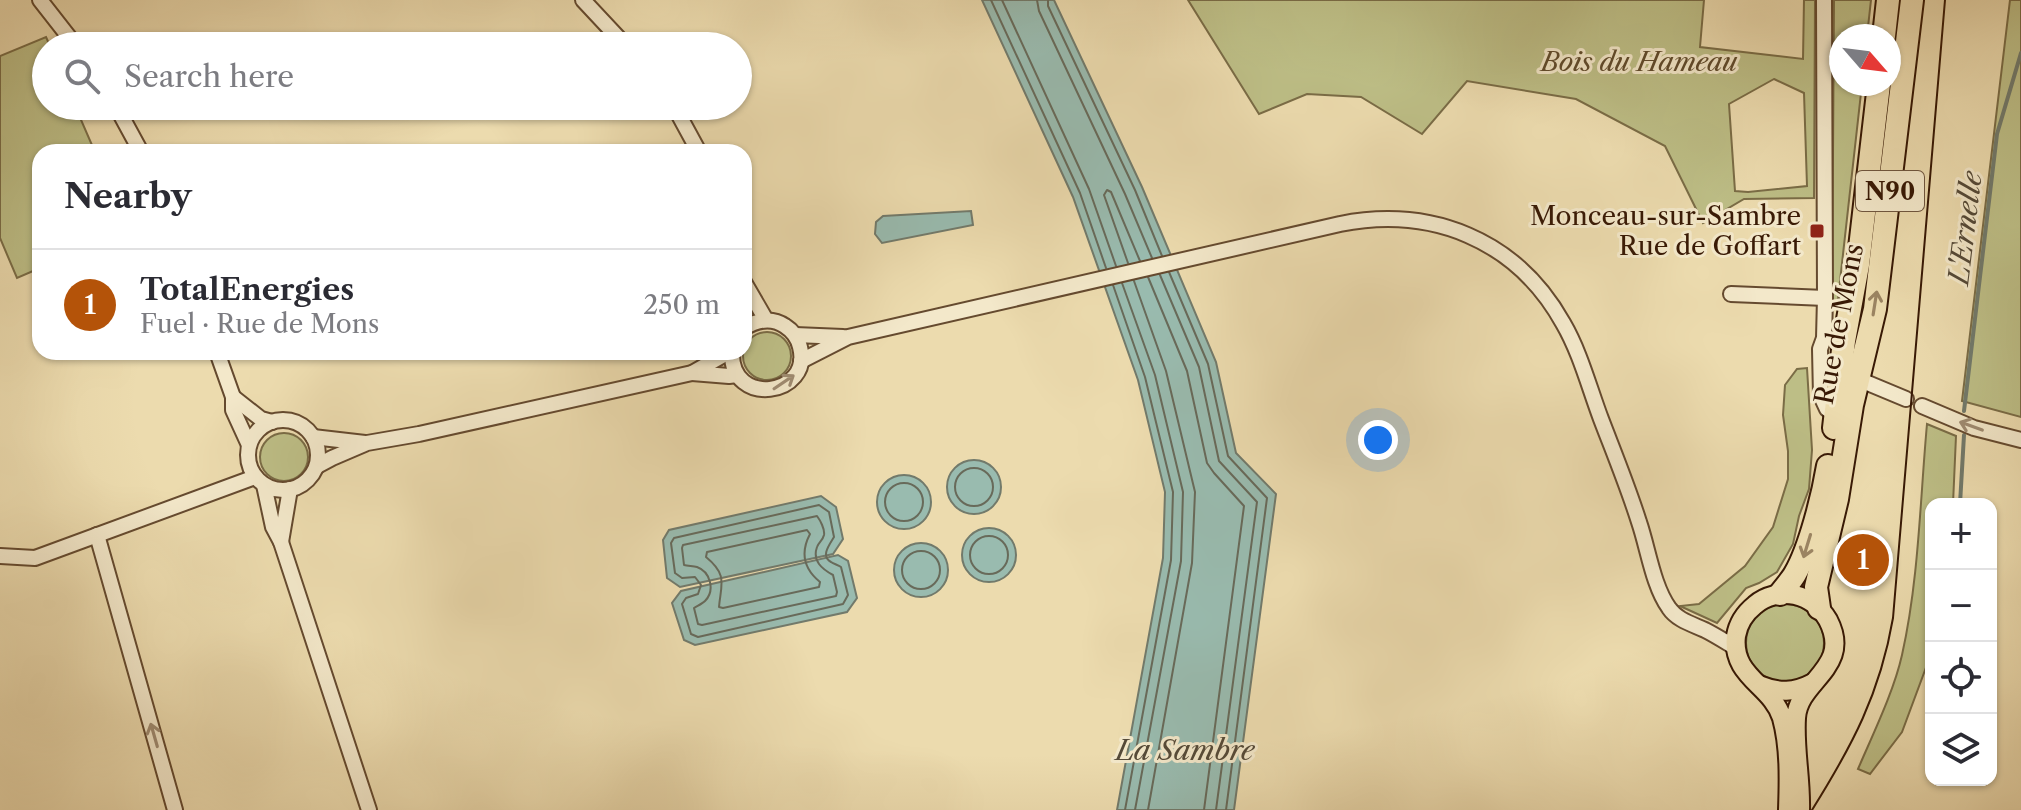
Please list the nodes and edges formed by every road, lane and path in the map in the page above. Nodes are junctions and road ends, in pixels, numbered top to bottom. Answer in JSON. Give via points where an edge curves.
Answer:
{"nodes":[{"id":1,"x":40,"y":0,"type":"edge"},
{"id":2,"x":583,"y":0,"type":"edge"},
{"id":3,"x":1824,"y":0,"type":"edge"},
{"id":4,"x":1888,"y":0,"type":"edge"},
{"id":5,"x":1912,"y":0,"type":"edge"},
{"id":6,"x":1885,"y":24,"type":"edge"},
{"id":7,"x":65,"y":32,"type":"edge"},
{"id":8,"x":613,"y":32,"type":"edge"},
{"id":9,"x":1878,"y":96,"type":"edge"},
{"id":10,"x":124,"y":120,"type":"edge"},
{"id":11,"x":682,"y":120,"type":"edge"},
{"id":12,"x":137,"y":144,"type":"edge"},
{"id":13,"x":695,"y":144,"type":"edge"},
{"id":14,"x":1731,"y":294,"type":"dead end"},
{"id":15,"x":752,"y":296,"type":"edge"},
{"id":16,"x":1825,"y":298,"type":"junction"},
{"id":17,"x":1848,"y":317,"type":"junction"},
{"id":18,"x":1824,"y":319,"type":"junction"},
{"id":19,"x":766,"y":320,"type":"junction"},
{"id":20,"x":752,"y":324,"type":"edge"},
{"id":21,"x":795,"y":335,"type":"junction"},
{"id":22,"x":848,"y":337,"type":"junction"},
{"id":23,"x":1824,"y":338,"type":"junction"},
{"id":24,"x":220,"y":360,"type":"edge"},
{"id":25,"x":716,"y":360,"type":"edge"},
{"id":26,"x":733,"y":360,"type":"edge"},
{"id":27,"x":801,"y":361,"type":"junction"},
{"id":28,"x":1849,"y":372,"type":"junction"},
{"id":29,"x":692,"y":373,"type":"junction"},
{"id":30,"x":737,"y":375,"type":"junction"},
{"id":31,"x":233,"y":397,"type":"junction"},
{"id":32,"x":1906,"y":399,"type":"dead end"},
{"id":33,"x":1922,"y":406,"type":"dead end"},
{"id":34,"x":1836,"y":415,"type":"junction"},
{"id":35,"x":272,"y":422,"type":"junction"},
{"id":36,"x":313,"y":437,"type":"junction"},
{"id":37,"x":2021,"y":440,"type":"edge"},
{"id":38,"x":367,"y":443,"type":"junction"},
{"id":39,"x":249,"y":445,"type":"junction"},
{"id":40,"x":317,"y":466,"type":"junction"},
{"id":41,"x":259,"y":481,"type":"junction"},
{"id":42,"x":290,"y":489,"type":"junction"},
{"id":43,"x":97,"y":535,"type":"junction"},
{"id":44,"x":281,"y":542,"type":"junction"},
{"id":45,"x":0,"y":556,"type":"edge"},
{"id":46,"x":1780,"y":594,"type":"junction"},
{"id":47,"x":1819,"y":608,"type":"junction"},
{"id":48,"x":1739,"y":626,"type":"junction"},
{"id":49,"x":1707,"y":631,"type":"junction"},
{"id":50,"x":1736,"y":648,"type":"junction"},
{"id":51,"x":1814,"y":682,"type":"junction"},
{"id":52,"x":1759,"y":685,"type":"junction"},
{"id":53,"x":175,"y":810,"type":"edge"},
{"id":54,"x":369,"y":810,"type":"edge"},
{"id":55,"x":1788,"y":810,"type":"edge"},
{"id":56,"x":1800,"y":810,"type":"edge"}],
"edges":[{"from":1,"to":7,"type":"street"},
{"from":2,"to":8,"type":"street"},
{"from":3,"to":16,"type":"street"},
{"from":4,"to":6,"type":"highway"},
{"from":28,"to":5,"type":"highway","name":"Rue de Mons","number":"N90","one_way":true,"via":[[1875,309]]},
{"from":9,"to":17,"type":"highway","name":"Rue de Mons","number":"N90"},
{"from":10,"to":12,"type":"street"},
{"from":11,"to":13,"type":"street"},
{"from":14,"to":16,"type":"street"},
{"from":15,"to":19,"type":"street"},
{"from":16,"to":18,"type":"street"},
{"from":17,"to":18,"type":"street"},
{"from":17,"to":28,"type":"highway","name":"Rue de Mons","number":"N90"},
{"from":18,"to":23,"type":"street"},
{"from":19,"to":20,"type":"street"},
{"from":19,"to":21,"type":"street"},
{"from":21,"to":22,"type":"street"},
{"from":21,"to":27,"type":"street"},
{"from":22,"to":27,"type":"street"},
{"from":22,"to":49,"type":"street","via":[[1361,220],[1394,218],[1443,226],[1508,259],[1541,290],[1565,325],[1639,520],[1662,598],[1671,611]]},
{"from":23,"to":28,"type":"street"},
{"from":23,"to":34,"type":"street","via":[[1821,396]]},
{"from":24,"to":31,"type":"street"},
{"from":25,"to":29,"type":"street"},
{"from":26,"to":30,"type":"street"},
{"from":30,"to":27,"type":"street","one_way":true,"via":[[753,388],[774,389],[792,379]]},
{"from":28,"to":32,"type":"street"},
{"from":28,"to":34,"type":"highway","name":"Rue de Mons","number":"N90"},
{"from":28,"to":47,"type":"highway","name":"Rue de Mons","number":"N90","via":[[1852,405],[1816,587]]},
{"from":29,"to":30,"type":"street"},
{"from":29,"to":38,"type":"street"},
{"from":31,"to":35,"type":"street"},
{"from":31,"to":39,"type":"street","via":[[233,410]]},
{"from":37,"to":33,"type":"street","one_way":true},
{"from":34,"to":46,"type":"highway","name":"Rue de Mons","number":"N90","one_way":true,"via":[[1824,489],[1802,560]]},
{"from":35,"to":36,"type":"street","via":[[297,423]]},
{"from":35,"to":39,"type":"street","via":[[256,432]]},
{"from":36,"to":38,"type":"street"},
{"from":36,"to":40,"type":"street"},
{"from":38,"to":40,"type":"street"},
{"from":39,"to":41,"type":"street","via":[[249,466]]},
{"from":40,"to":42,"type":"street","via":[[308,480]]},
{"from":41,"to":42,"type":"street","via":[[275,490]]},
{"from":41,"to":43,"type":"street"},
{"from":41,"to":44,"type":"street"},
{"from":42,"to":44,"type":"street"},
{"from":43,"to":45,"type":"street","via":[[35,558]]},
{"from":53,"to":43,"type":"street","one_way":true},
{"from":44,"to":54,"type":"street"},
{"from":46,"to":47,"type":"main road"},
{"from":46,"to":48,"type":"main road","name":"Rue de Mons","number":"N90","via":[[1759,601]]},
{"from":47,"to":51,"type":"main road","name":"Rue de Mons","number":"N90","via":[[1831,628],[1833,650],[1827,668]]},
{"from":48,"to":49,"type":"street"},
{"from":48,"to":50,"type":"main road"},
{"from":49,"to":50,"type":"street"},
{"from":50,"to":52,"type":"main road","via":[[1741,665]]},
{"from":51,"to":52,"type":"main road","via":[[1787,692]]},
{"from":51,"to":56,"type":"main road","name":"Rue de Mons","number":"N90","via":[[1800,699],[1796,717]]},
{"from":52,"to":55,"type":"main road","via":[[1781,716]]}]}
